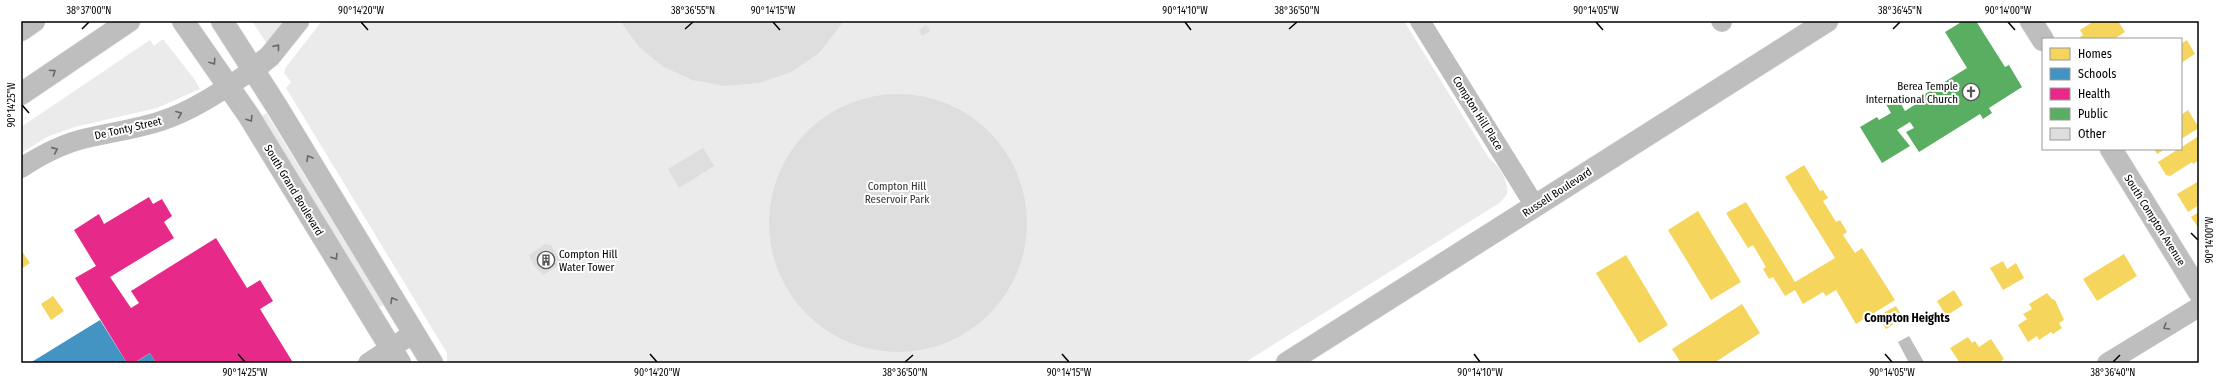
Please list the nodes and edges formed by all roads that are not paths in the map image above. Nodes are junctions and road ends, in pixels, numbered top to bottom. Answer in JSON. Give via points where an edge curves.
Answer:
{"nodes":[{"id":1,"x":34,"y":21,"type":"edge"},
{"id":2,"x":129,"y":21,"type":"edge"},
{"id":3,"x":183,"y":21,"type":"edge"},
{"id":4,"x":222,"y":21,"type":"edge"},
{"id":5,"x":298,"y":21,"type":"edge"},
{"id":6,"x":1420,"y":21,"type":"edge"},
{"id":7,"x":1826,"y":21,"type":"edge"},
{"id":8,"x":2031,"y":21,"type":"edge"},
{"id":9,"x":21,"y":30,"type":"edge"},
{"id":10,"x":2042,"y":38,"type":"edge"},
{"id":11,"x":254,"y":69,"type":"junction"},
{"id":12,"x":229,"y":86,"type":"junction"},
{"id":13,"x":21,"y":94,"type":"edge"},
{"id":14,"x":2111,"y":150,"type":"edge"},
{"id":15,"x":21,"y":168,"type":"edge"},
{"id":16,"x":1535,"y":206,"type":"junction"},
{"id":17,"x":2199,"y":292,"type":"edge"},
{"id":18,"x":2199,"y":307,"type":"edge"},
{"id":19,"x":414,"y":333,"type":"junction"},
{"id":20,"x":395,"y":355,"type":"edge"},
{"id":21,"x":368,"y":363,"type":"edge"},
{"id":22,"x":432,"y":363,"type":"edge"},
{"id":23,"x":1287,"y":363,"type":"edge"},
{"id":24,"x":2107,"y":363,"type":"edge"}],
"edges":[{"from":1,"to":9,"type":"main road"},
{"from":13,"to":2,"type":"main road","one_way":true},
{"from":3,"to":12,"type":"main road","name":"South Grand Boulevard","one_way":true},
{"from":4,"to":11,"type":"main road"},
{"from":11,"to":5,"type":"main road","one_way":true,"via":[[270,56]]},
{"from":6,"to":16,"type":"street","name":"Compton Hill Place"},
{"from":7,"to":16,"type":"main road","name":"Russell Boulevard"},
{"from":8,"to":10,"type":"main road"},
{"from":11,"to":12,"type":"street","name":"De Tonty Street"},
{"from":19,"to":11,"type":"main road","one_way":true},
{"from":15,"to":12,"type":"street","name":"De Tonty Street","one_way":true,"via":[[69,144],[163,120],[204,102]]},
{"from":12,"to":20,"type":"main road","name":"South Grand Boulevard","one_way":true},
{"from":14,"to":17,"type":"main road","name":"South Compton Avenue"},
{"from":16,"to":23,"type":"main road","name":"Russell Boulevard"},
{"from":18,"to":24,"type":"street","one_way":true},
{"from":19,"to":20,"type":"street"},
{"from":19,"to":22,"type":"main road"},
{"from":20,"to":21,"type":"street"}]}
